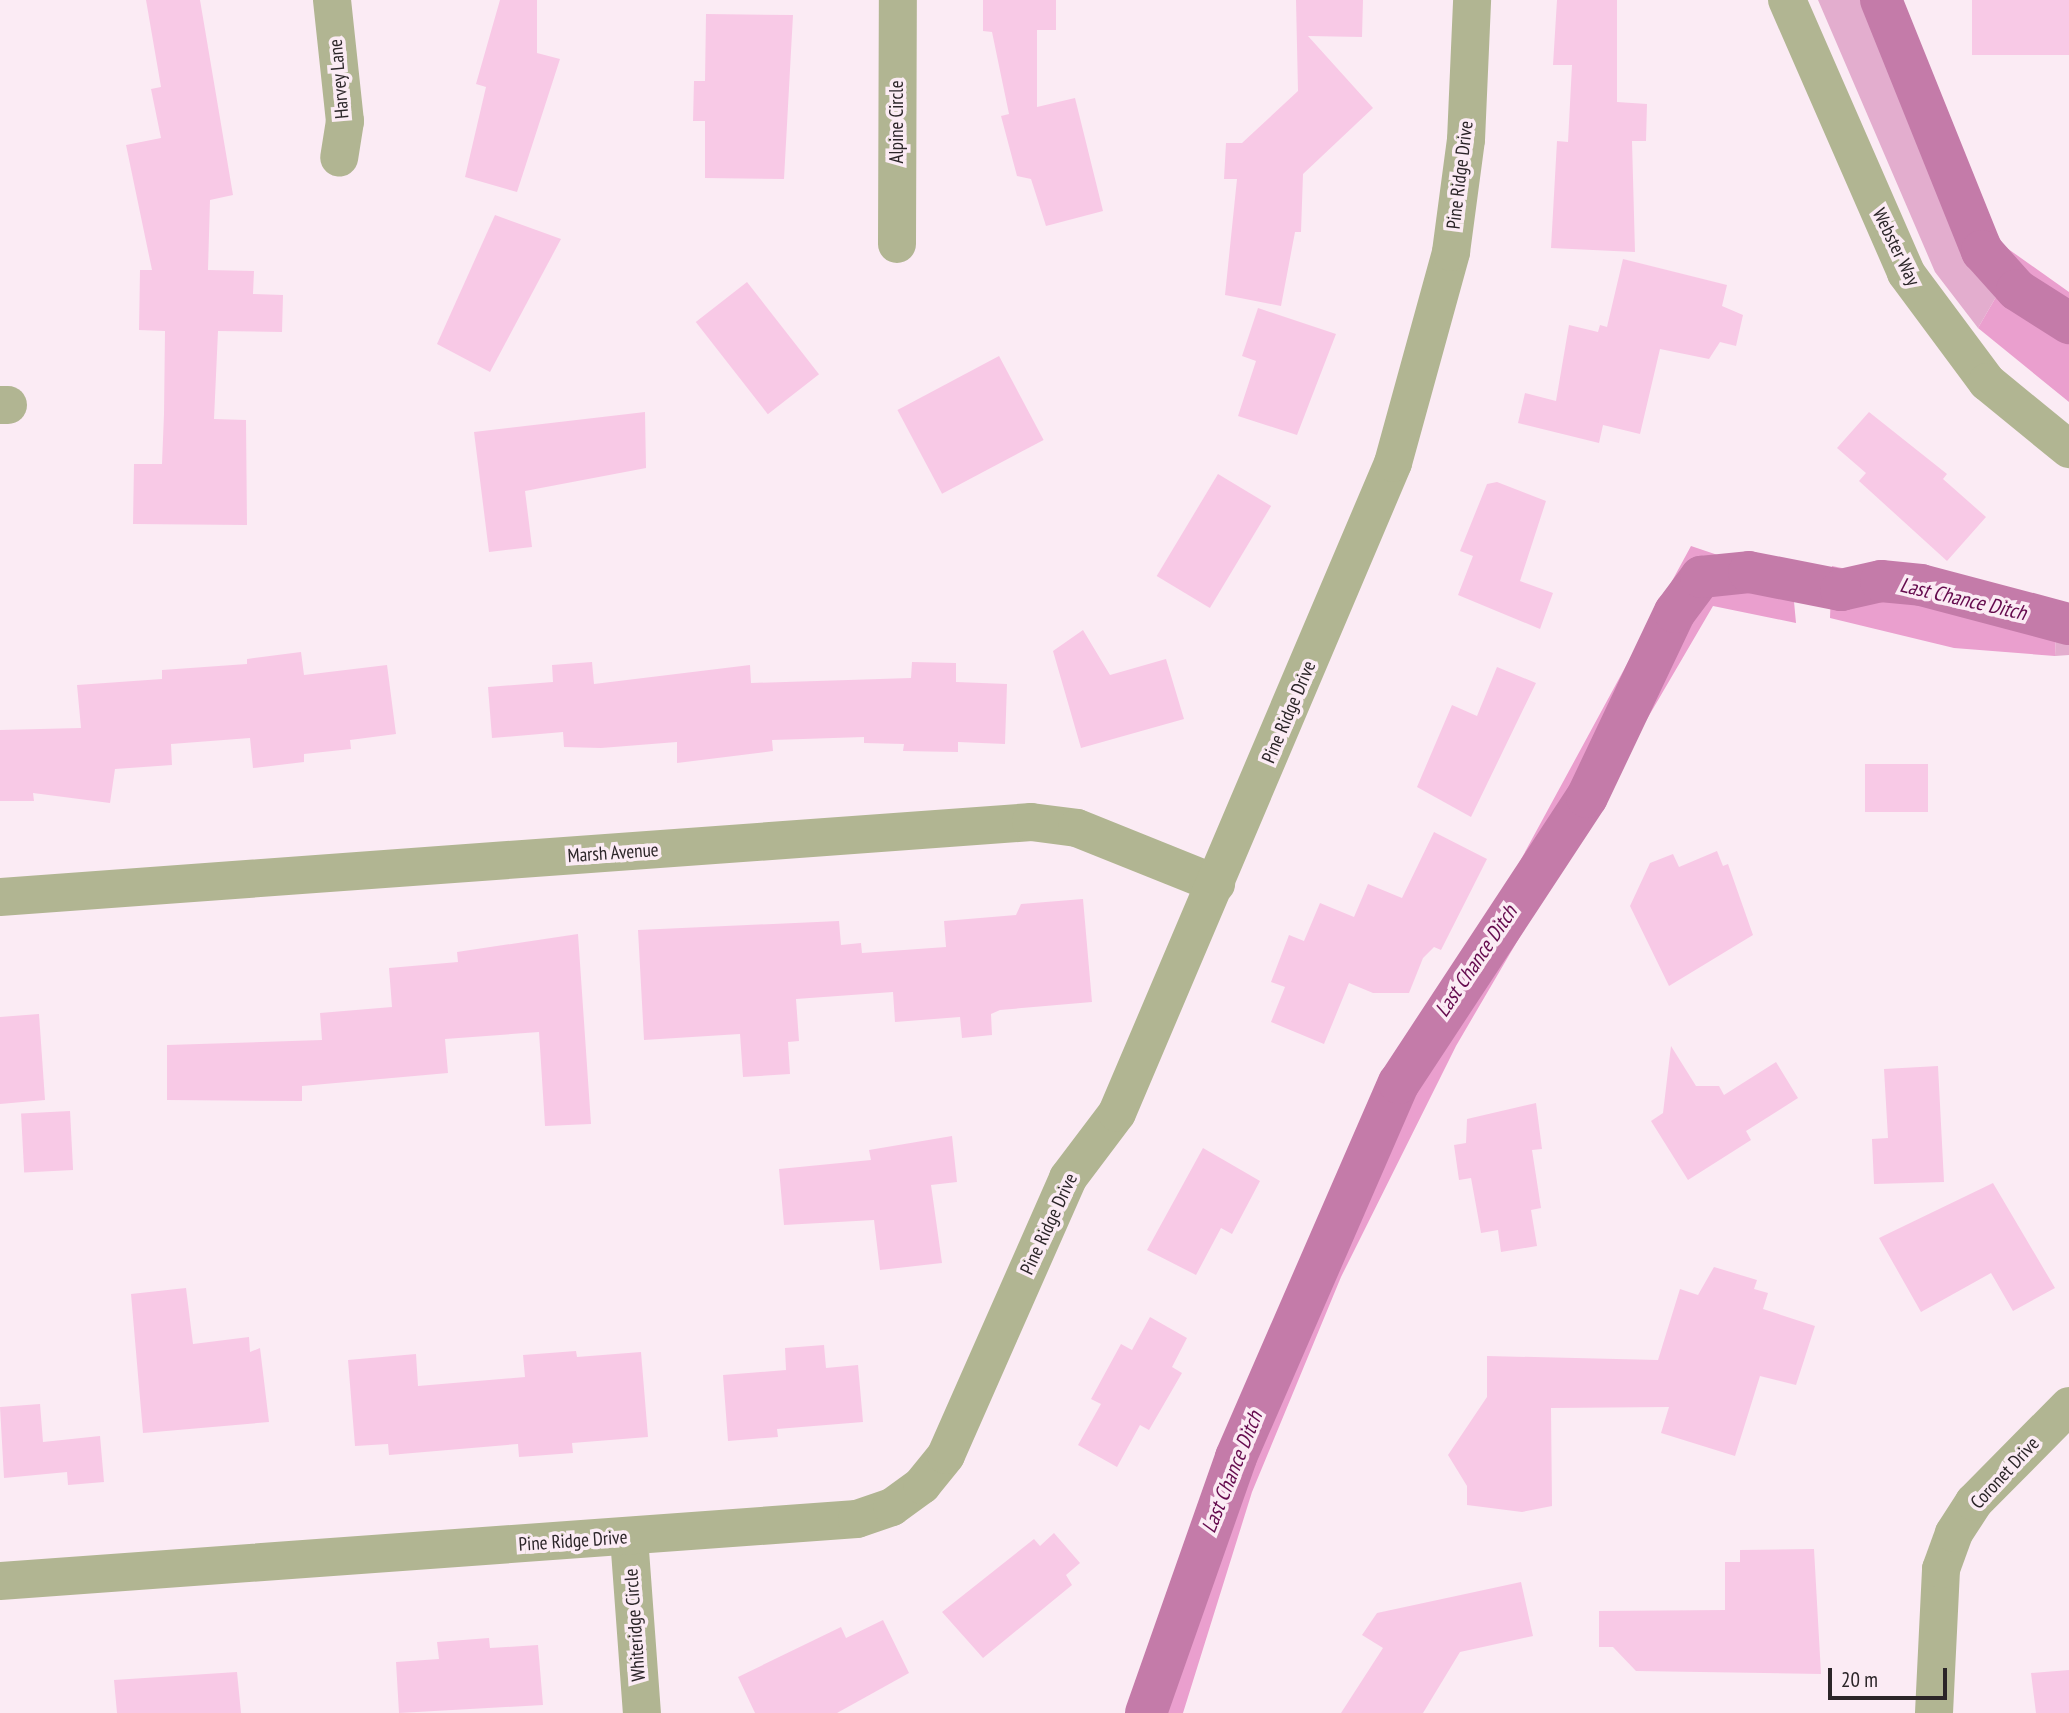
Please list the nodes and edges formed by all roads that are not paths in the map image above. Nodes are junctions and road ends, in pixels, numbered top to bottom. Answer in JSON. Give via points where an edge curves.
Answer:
{"nodes":[{"id":1,"x":332,"y":0,"type":"edge"},
{"id":2,"x":898,"y":0,"type":"edge"},
{"id":3,"x":1472,"y":0,"type":"edge"},
{"id":4,"x":1787,"y":0,"type":"edge"},
{"id":5,"x":339,"y":158,"type":"dead end"},
{"id":6,"x":897,"y":244,"type":"dead end"},
{"id":7,"x":2069,"y":449,"type":"edge"},
{"id":8,"x":1216,"y":884,"type":"junction"},
{"id":9,"x":0,"y":897,"type":"edge"},
{"id":10,"x":2069,"y":1406,"type":"edge"},
{"id":11,"x":629,"y":1536,"type":"junction"},
{"id":12,"x":0,"y":1581,"type":"edge"},
{"id":13,"x":642,"y":1713,"type":"edge"},
{"id":14,"x":1934,"y":1713,"type":"edge"}],
"edges":[{"from":1,"to":5,"type":"street","name":"Harvey Lane","via":[[345,121]]},
{"from":2,"to":6,"type":"street","name":"Alpine Circle"},
{"from":3,"to":8,"type":"street","name":"Pine Ridge Drive","via":[[1466,140],[1451,252],[1426,361],[1393,463]]},
{"from":4,"to":7,"type":"street","name":"Webster Way","via":[[1906,273],[1943,331],[1987,382]]},
{"from":8,"to":9,"type":"street","name":"Marsh Avenue","via":[[1100,836],[1031,822]]},
{"from":8,"to":11,"type":"street","name":"Pine Ridge Drive","via":[[1117,1113],[1068,1178],[946,1455],[922,1485],[891,1507],[857,1519]]},
{"from":10,"to":14,"type":"street","name":"Coronet Drive","via":[[1974,1502],[1954,1534],[1939,1581]]},
{"from":11,"to":12,"type":"street","name":"Pine Ridge Drive"},
{"from":11,"to":13,"type":"street","name":"Whiteridge Circle"}]}
